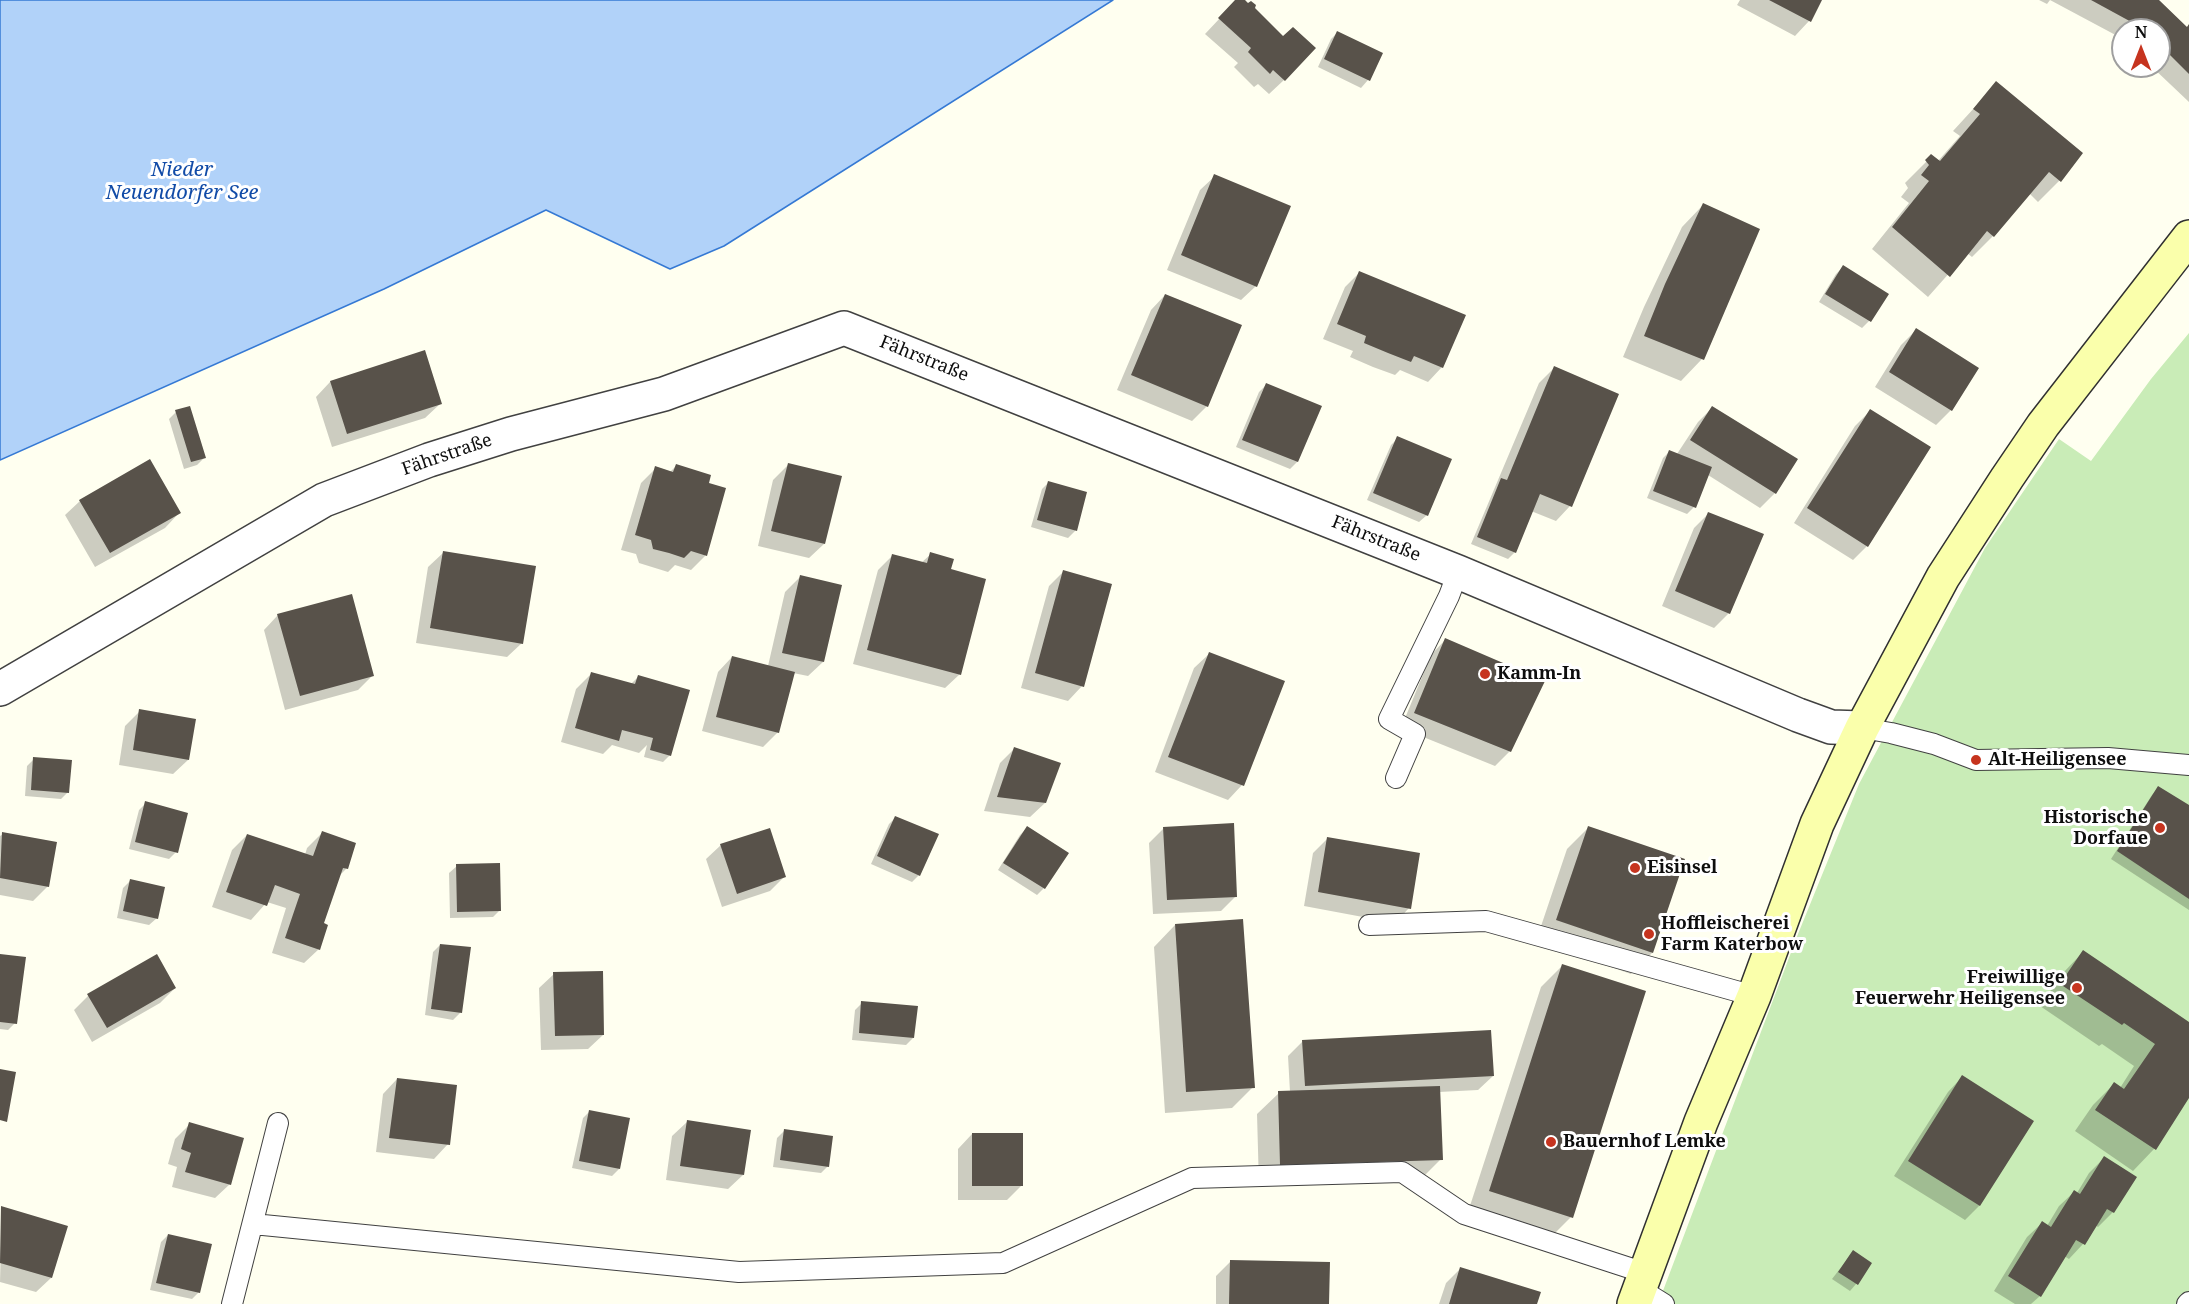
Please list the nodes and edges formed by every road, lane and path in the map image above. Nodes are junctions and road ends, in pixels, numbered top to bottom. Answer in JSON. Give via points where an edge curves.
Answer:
{"nodes":[{"id":1,"x":2189,"y":237,"type":"edge"},
{"id":2,"x":1458,"y":572,"type":"junction"},
{"id":3,"x":0,"y":689,"type":"edge"},
{"id":4,"x":1862,"y":728,"type":"junction"},
{"id":5,"x":2189,"y":765,"type":"edge"},
{"id":6,"x":1396,"y":778,"type":"dead end"},
{"id":7,"x":1369,"y":925,"type":"dead end"},
{"id":8,"x":1754,"y":996,"type":"junction"},
{"id":9,"x":278,"y":1123,"type":"dead end"},
{"id":10,"x":252,"y":1224,"type":"junction"},
{"id":11,"x":1646,"y":1293,"type":"edge"},
{"id":12,"x":232,"y":1304,"type":"edge"}],
"edges":[{"from":1,"to":4,"type":"main road","via":[[2050,416],[2007,478],[1943,577]]},
{"from":2,"to":3,"type":"street","name":"Fährstraße","via":[[844,328],[664,394],[511,434],[324,500]]},
{"from":2,"to":4,"type":"street","name":"Fährstraße","via":[[1798,715],[1831,727]]},
{"from":2,"to":6,"type":"lane","via":[[1389,719],[1415,734]]},
{"from":4,"to":5,"type":"lane","via":[[1934,744],[1976,760],[2108,758]]},
{"from":4,"to":8,"type":"main road","via":[[1817,824]]},
{"from":7,"to":8,"type":"lane","via":[[1486,921]]},
{"from":8,"to":11,"type":"main road","via":[[1701,1122]]},
{"from":9,"to":10,"type":"lane"},
{"from":10,"to":11,"type":"lane","via":[[739,1272],[1003,1263],[1192,1178],[1402,1172],[1464,1214]]},
{"from":10,"to":12,"type":"lane"}]}
